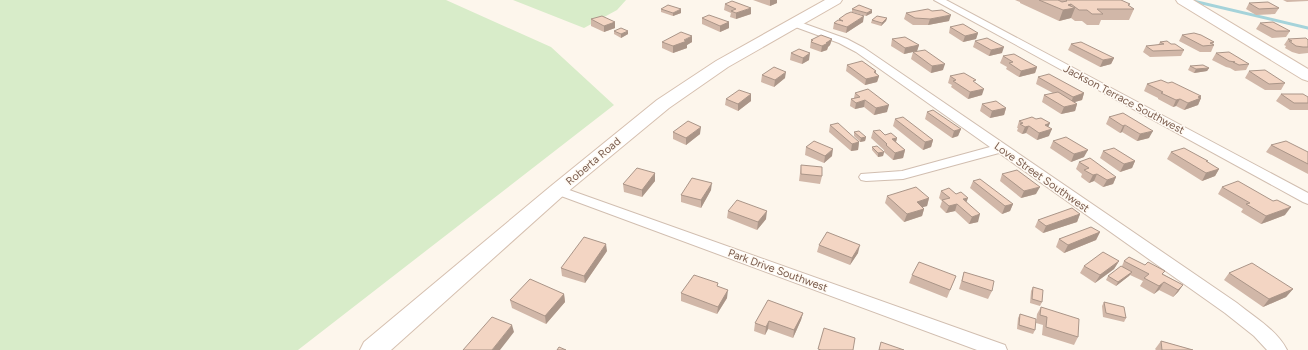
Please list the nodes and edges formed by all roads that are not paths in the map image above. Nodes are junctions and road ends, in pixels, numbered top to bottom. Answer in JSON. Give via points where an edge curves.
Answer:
{"nodes":[{"id":1,"x":835,"y":0,"type":"edge"},
{"id":2,"x":939,"y":0,"type":"edge"},
{"id":3,"x":1183,"y":0,"type":"edge"},
{"id":4,"x":794,"y":23,"type":"junction"},
{"id":5,"x":1308,"y":76,"type":"edge"},
{"id":6,"x":1001,"y":148,"type":"junction"},
{"id":7,"x":866,"y":177,"type":"dead end"},
{"id":8,"x":558,"y":190,"type":"junction"},
{"id":9,"x":1308,"y":199,"type":"edge"},
{"id":10,"x":380,"y":348,"type":"edge"},
{"id":11,"x":998,"y":350,"type":"edge"},
{"id":12,"x":1278,"y":350,"type":"edge"}],
"edges":[{"from":1,"to":4,"type":"street","name":"Roberta Road"},
{"from":2,"to":9,"type":"street","name":"Jackson Terrace Southwest"},
{"from":3,"to":5,"type":"street"},
{"from":4,"to":6,"type":"street","name":"Love Street Southwest","via":[[860,50]]},
{"from":4,"to":8,"type":"street","name":"Roberta Road","via":[[722,64],[663,104]]},
{"from":6,"to":7,"type":"street","via":[[903,175]]},
{"from":6,"to":12,"type":"street","name":"Love Street Southwest","via":[[1231,308],[1260,331]]},
{"from":8,"to":10,"type":"street","name":"Roberta Road"},
{"from":8,"to":11,"type":"street","name":"Park Drive Southwest"}]}
